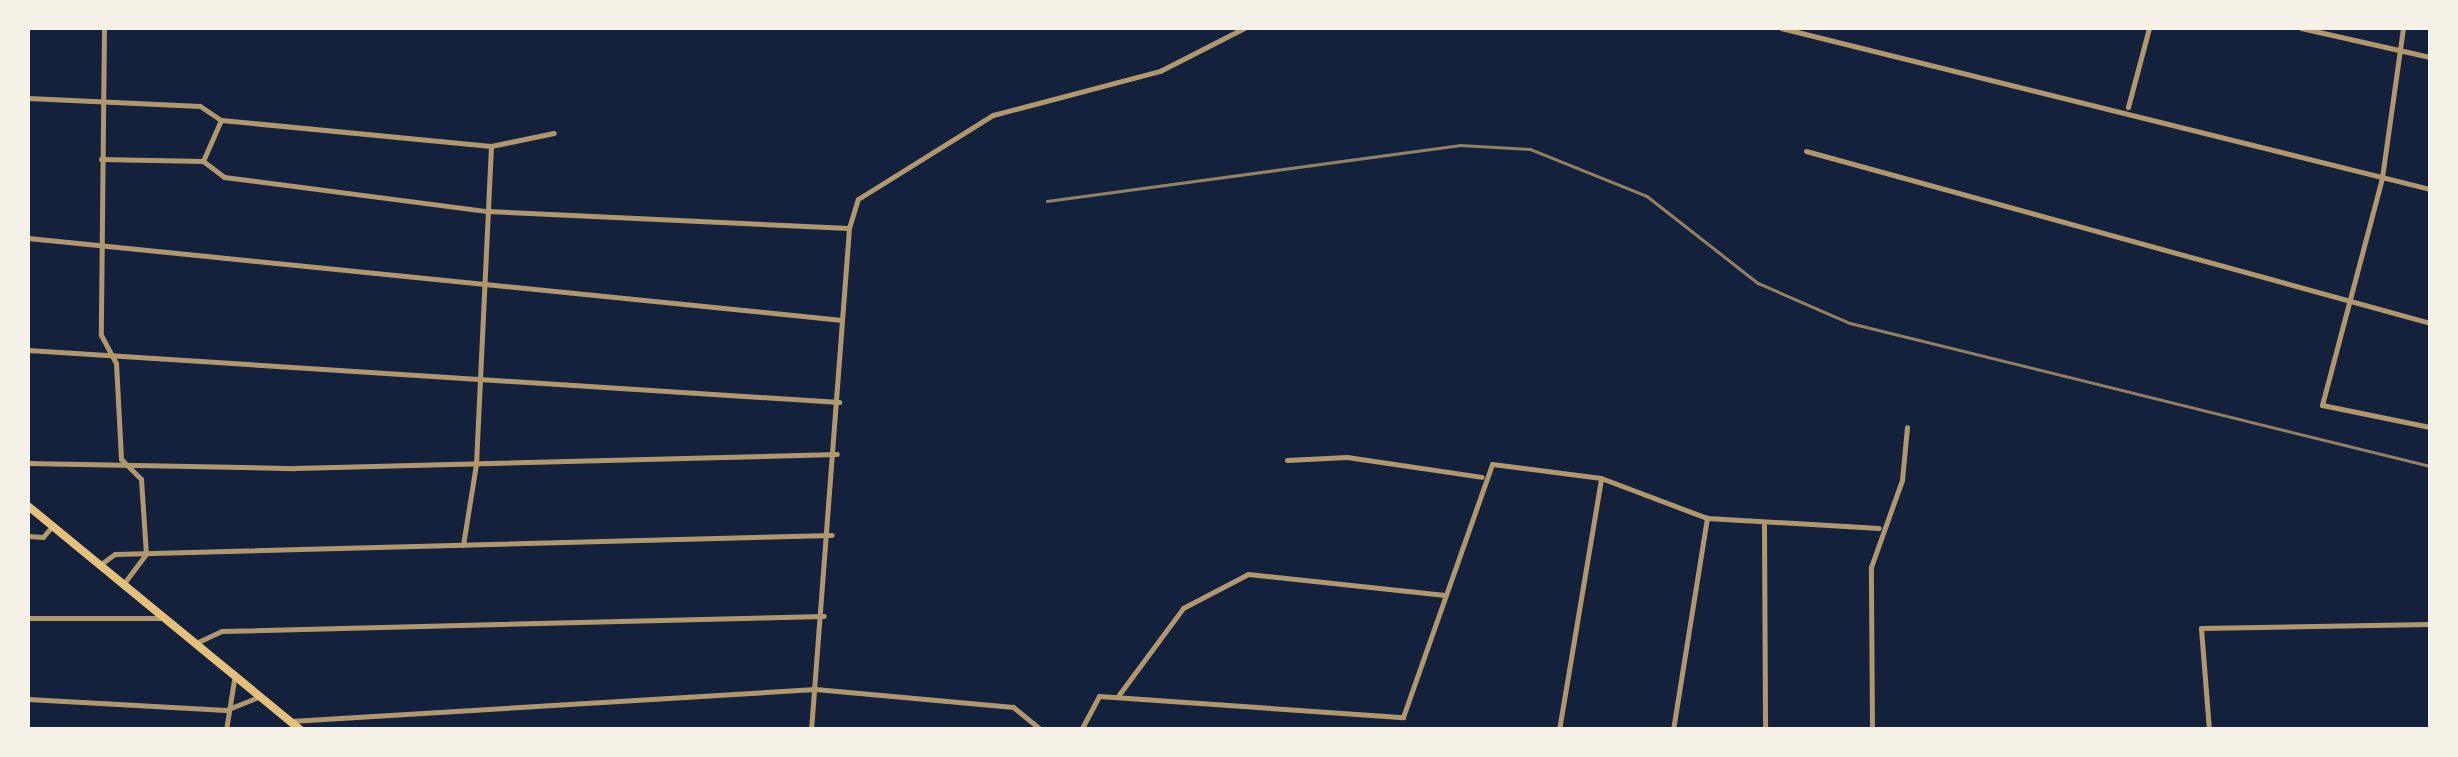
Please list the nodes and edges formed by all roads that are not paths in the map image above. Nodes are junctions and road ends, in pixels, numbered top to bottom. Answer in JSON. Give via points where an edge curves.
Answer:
{"nodes":[{"id":1,"x":104,"y":28,"type":"edge"},
{"id":2,"x":1244,"y":28,"type":"edge"},
{"id":3,"x":1781,"y":28,"type":"edge"},
{"id":4,"x":2149,"y":28,"type":"edge"},
{"id":5,"x":2301,"y":28,"type":"edge"},
{"id":6,"x":2403,"y":28,"type":"edge"},
{"id":7,"x":2400,"y":50,"type":"junction"},
{"id":8,"x":2430,"y":58,"type":"edge"},
{"id":9,"x":28,"y":98,"type":"edge"},
{"id":10,"x":102,"y":100,"type":"junction"},
{"id":11,"x":2128,"y":108,"type":"junction"},
{"id":12,"x":221,"y":120,"type":"junction"},
{"id":13,"x":554,"y":132,"type":"dead end"},
{"id":14,"x":492,"y":146,"type":"junction"},
{"id":15,"x":1806,"y":151,"type":"dead end"},
{"id":16,"x":102,"y":159,"type":"junction"},
{"id":17,"x":203,"y":162,"type":"junction"},
{"id":18,"x":2382,"y":178,"type":"junction"},
{"id":19,"x":2430,"y":189,"type":"edge"},
{"id":20,"x":488,"y":211,"type":"junction"},
{"id":21,"x":849,"y":228,"type":"junction"},
{"id":22,"x":28,"y":238,"type":"edge"},
{"id":23,"x":100,"y":246,"type":"junction"},
{"id":24,"x":483,"y":280,"type":"junction"},
{"id":25,"x":2350,"y":302,"type":"junction"},
{"id":26,"x":842,"y":320,"type":"junction"},
{"id":27,"x":2430,"y":324,"type":"edge"},
{"id":28,"x":28,"y":350,"type":"edge"},
{"id":29,"x":105,"y":352,"type":"junction"},
{"id":30,"x":482,"y":374,"type":"junction"},
{"id":31,"x":839,"y":402,"type":"junction"},
{"id":32,"x":1907,"y":427,"type":"dead end"},
{"id":33,"x":2430,"y":427,"type":"edge"},
{"id":34,"x":837,"y":454,"type":"junction"},
{"id":35,"x":1287,"y":460,"type":"dead end"},
{"id":36,"x":28,"y":463,"type":"edge"},
{"id":37,"x":476,"y":464,"type":"junction"},
{"id":38,"x":128,"y":466,"type":"junction"},
{"id":39,"x":1482,"y":477,"type":"junction"},
{"id":40,"x":1600,"y":478,"type":"junction"},
{"id":41,"x":28,"y":506,"type":"edge"},
{"id":42,"x":1707,"y":518,"type":"junction"},
{"id":43,"x":52,"y":525,"type":"junction"},
{"id":44,"x":1764,"y":525,"type":"junction"},
{"id":45,"x":1878,"y":528,"type":"junction"},
{"id":46,"x":832,"y":535,"type":"junction"},
{"id":47,"x":28,"y":536,"type":"edge"},
{"id":48,"x":463,"y":545,"type":"junction"},
{"id":49,"x":146,"y":554,"type":"junction"},
{"id":50,"x":101,"y":564,"type":"junction"},
{"id":51,"x":124,"y":583,"type":"junction"},
{"id":52,"x":1445,"y":595,"type":"junction"},
{"id":53,"x":824,"y":616,"type":"junction"},
{"id":54,"x":28,"y":618,"type":"edge"},
{"id":55,"x":169,"y":618,"type":"junction"},
{"id":56,"x":2430,"y":624,"type":"edge"},
{"id":57,"x":198,"y":642,"type":"junction"},
{"id":58,"x":235,"y":672,"type":"junction"},
{"id":59,"x":815,"y":689,"type":"junction"},
{"id":60,"x":261,"y":695,"type":"junction"},
{"id":61,"x":1118,"y":696,"type":"junction"},
{"id":62,"x":28,"y":699,"type":"edge"},
{"id":63,"x":226,"y":710,"type":"junction"},
{"id":64,"x":291,"y":721,"type":"junction"},
{"id":65,"x":226,"y":730,"type":"edge"},
{"id":66,"x":301,"y":730,"type":"edge"},
{"id":67,"x":810,"y":730,"type":"edge"},
{"id":68,"x":1041,"y":730,"type":"edge"},
{"id":69,"x":1081,"y":730,"type":"edge"},
{"id":70,"x":1558,"y":730,"type":"edge"},
{"id":71,"x":1673,"y":730,"type":"edge"},
{"id":72,"x":1766,"y":730,"type":"edge"},
{"id":73,"x":1872,"y":730,"type":"edge"},
{"id":74,"x":2209,"y":730,"type":"edge"}],
"edges":[{"from":1,"to":10,"type":"street"},
{"from":2,"to":21,"type":"street","via":[[1160,70],[993,115],[858,198]]},
{"from":3,"to":11,"type":"street"},
{"from":4,"to":11,"type":"street"},
{"from":5,"to":7,"type":"street"},
{"from":6,"to":7,"type":"street"},
{"from":7,"to":8,"type":"street"},
{"from":7,"to":18,"type":"street"},
{"from":9,"to":10,"type":"street"},
{"from":10,"to":12,"type":"street","via":[[200,106]]},
{"from":10,"to":16,"type":"street"},
{"from":11,"to":18,"type":"street"},
{"from":12,"to":14,"type":"street"},
{"from":12,"to":17,"type":"street"},
{"from":13,"to":14,"type":"street"},
{"from":14,"to":20,"type":"street"},
{"from":15,"to":25,"type":"street"},
{"from":16,"to":17,"type":"street"},
{"from":16,"to":23,"type":"street"},
{"from":17,"to":20,"type":"street","via":[[224,177]]},
{"from":18,"to":19,"type":"street"},
{"from":18,"to":25,"type":"street"},
{"from":20,"to":21,"type":"street"},
{"from":20,"to":24,"type":"street"},
{"from":21,"to":26,"type":"street"},
{"from":22,"to":23,"type":"street"},
{"from":23,"to":24,"type":"street"},
{"from":23,"to":29,"type":"street"},
{"from":24,"to":26,"type":"street"},
{"from":24,"to":30,"type":"street"},
{"from":25,"to":27,"type":"street"},
{"from":25,"to":33,"type":"street","via":[[2322,406]]},
{"from":26,"to":31,"type":"street"},
{"from":28,"to":29,"type":"street"},
{"from":29,"to":30,"type":"street"},
{"from":29,"to":38,"type":"street","via":[[116,363]]},
{"from":30,"to":31,"type":"street"},
{"from":30,"to":37,"type":"street"},
{"from":31,"to":34,"type":"street"},
{"from":32,"to":45,"type":"street","via":[[1902,480]]},
{"from":34,"to":37,"type":"street"},
{"from":34,"to":46,"type":"street"},
{"from":35,"to":39,"type":"street","via":[[1347,457]]},
{"from":36,"to":38,"type":"street"},
{"from":37,"to":38,"type":"street"},
{"from":37,"to":48,"type":"street"},
{"from":38,"to":49,"type":"street","via":[[141,478]]},
{"from":39,"to":40,"type":"street","via":[[1510,460]]},
{"from":39,"to":52,"type":"street"},
{"from":40,"to":42,"type":"street"},
{"from":40,"to":70,"type":"street"},
{"from":41,"to":43,"type":"main road"},
{"from":42,"to":44,"type":"street"},
{"from":42,"to":71,"type":"street"},
{"from":43,"to":47,"type":"street","via":[[43,537]]},
{"from":43,"to":50,"type":"main road"},
{"from":44,"to":45,"type":"street"},
{"from":44,"to":72,"type":"street"},
{"from":45,"to":73,"type":"street"},
{"from":46,"to":48,"type":"street"},
{"from":46,"to":53,"type":"street"},
{"from":48,"to":49,"type":"street"},
{"from":49,"to":50,"type":"street","via":[[115,554]]},
{"from":49,"to":51,"type":"street"},
{"from":50,"to":51,"type":"main road"},
{"from":51,"to":55,"type":"main road"},
{"from":52,"to":61,"type":"street","via":[[1248,574],[1183,608]]},
{"from":52,"to":61,"type":"street","via":[[1403,717]]},
{"from":53,"to":57,"type":"street","via":[[222,630]]},
{"from":53,"to":59,"type":"street"},
{"from":54,"to":55,"type":"street"},
{"from":55,"to":57,"type":"main road"},
{"from":56,"to":74,"type":"street","via":[[2201,628]]},
{"from":57,"to":58,"type":"main road"},
{"from":58,"to":60,"type":"main road"},
{"from":58,"to":63,"type":"street"},
{"from":59,"to":64,"type":"street"},
{"from":59,"to":67,"type":"street"},
{"from":59,"to":68,"type":"street","via":[[1012,707]]},
{"from":60,"to":63,"type":"street"},
{"from":60,"to":64,"type":"main road"},
{"from":61,"to":69,"type":"street","via":[[1098,696]]},
{"from":62,"to":63,"type":"street"},
{"from":63,"to":65,"type":"street"},
{"from":64,"to":66,"type":"main road"}]}
